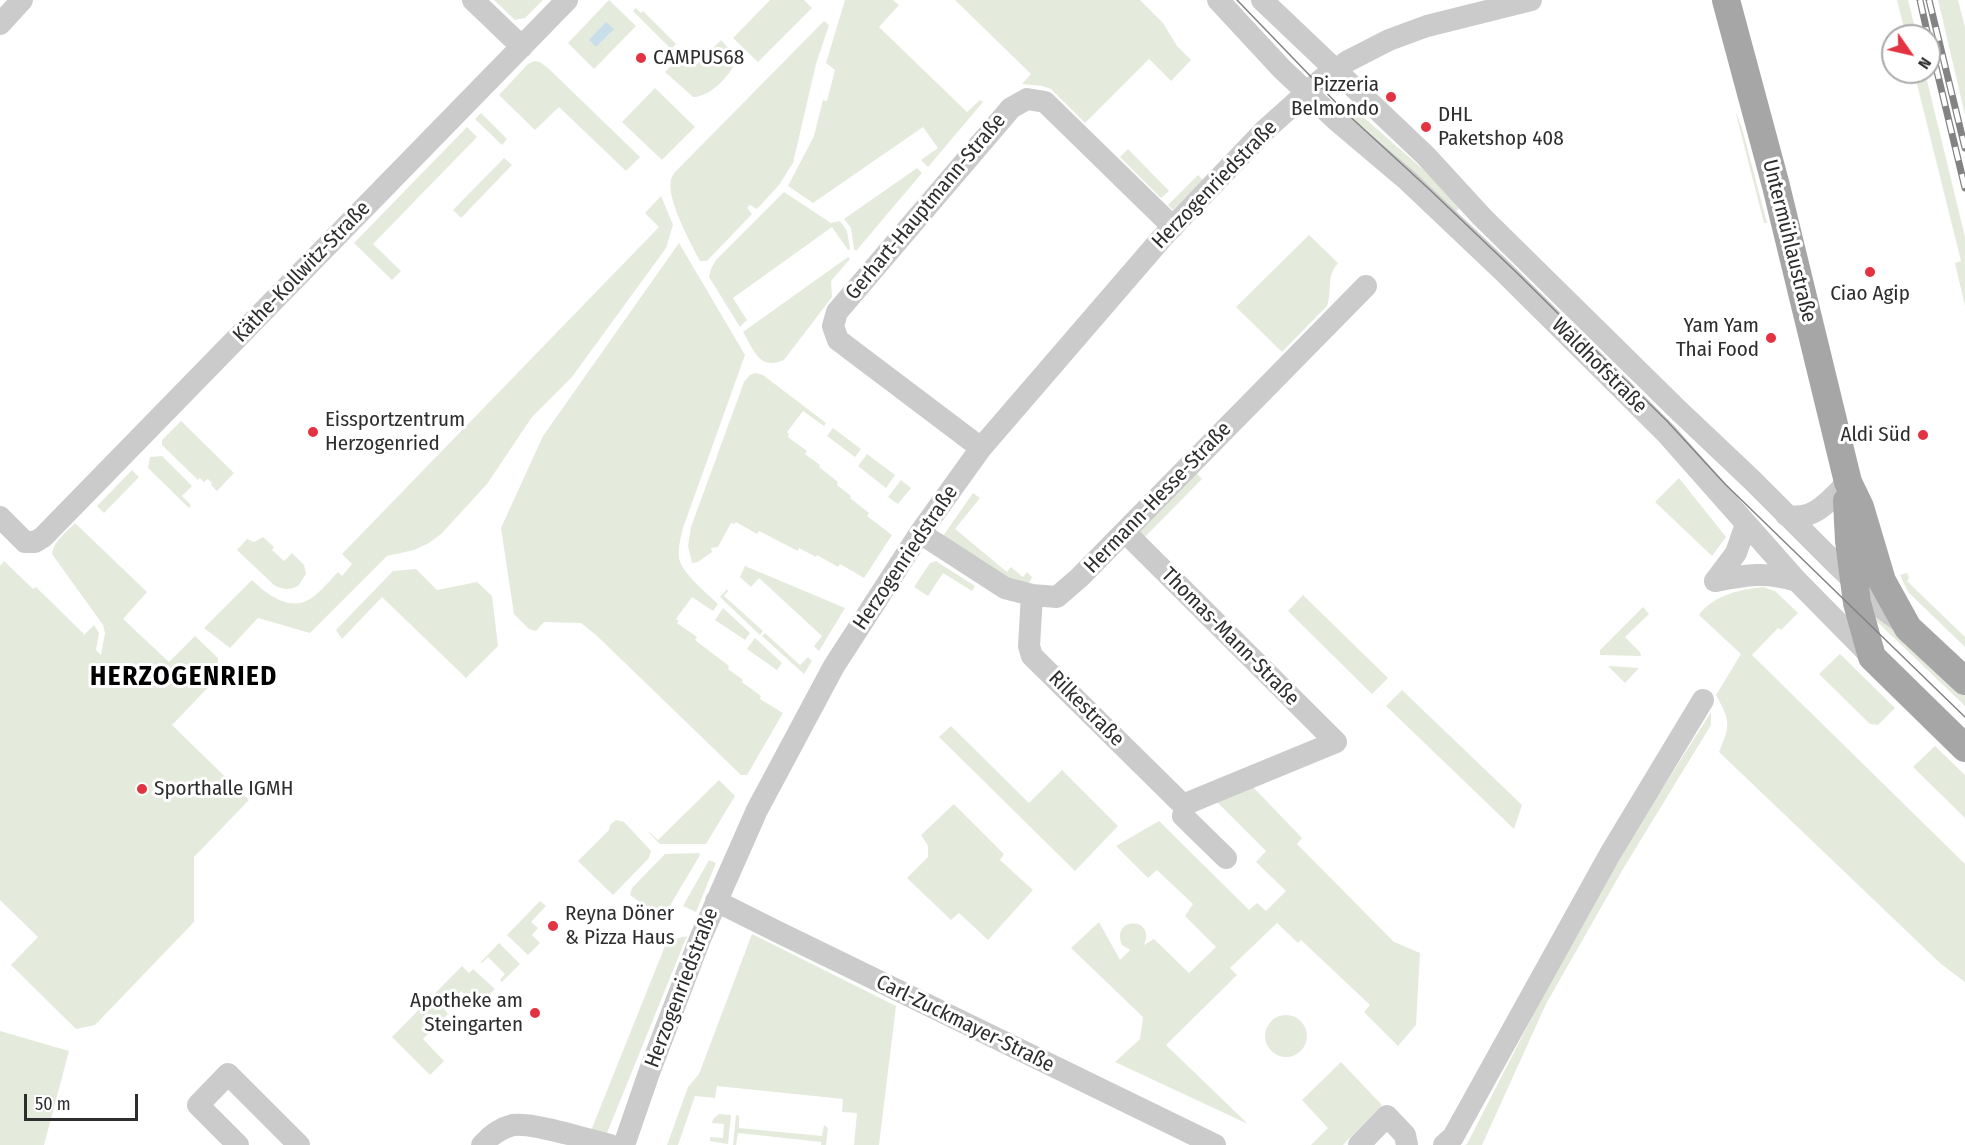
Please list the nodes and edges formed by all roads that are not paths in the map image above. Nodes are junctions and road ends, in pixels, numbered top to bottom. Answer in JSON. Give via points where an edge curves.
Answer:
{"nodes":[{"id":1,"x":473,"y":0,"type":"edge"},
{"id":2,"x":567,"y":0,"type":"edge"},
{"id":3,"x":1218,"y":0,"type":"edge"},
{"id":4,"x":1262,"y":0,"type":"edge"},
{"id":5,"x":1531,"y":0,"type":"edge"},
{"id":6,"x":1726,"y":0,"type":"edge"},
{"id":7,"x":19,"y":1,"type":"edge"},
{"id":8,"x":1501,"y":3,"type":"edge"},
{"id":9,"x":0,"y":24,"type":"edge"},
{"id":10,"x":522,"y":47,"type":"junction"},
{"id":11,"x":1335,"y":68,"type":"junction"},
{"id":12,"x":1307,"y":91,"type":"junction"},
{"id":13,"x":1173,"y":227,"type":"junction"},
{"id":14,"x":1366,"y":286,"type":"dead end"},
{"id":15,"x":981,"y":448,"type":"junction"},
{"id":16,"x":1721,"y":450,"type":"junction"},
{"id":17,"x":1684,"y":453,"type":"junction"},
{"id":18,"x":1848,"y":482,"type":"junction"},
{"id":19,"x":1786,"y":515,"type":"junction"},
{"id":20,"x":0,"y":518,"type":"edge"},
{"id":21,"x":1746,"y":524,"type":"junction"},
{"id":22,"x":920,"y":532,"type":"junction"},
{"id":23,"x":1125,"y":532,"type":"junction"},
{"id":24,"x":1797,"y":581,"type":"junction"},
{"id":25,"x":1854,"y":582,"type":"junction"},
{"id":26,"x":1032,"y":595,"type":"junction"},
{"id":27,"x":1908,"y":628,"type":"junction"},
{"id":28,"x":1872,"y":657,"type":"junction"},
{"id":29,"x":1965,"y":681,"type":"edge"},
{"id":30,"x":1703,"y":700,"type":"dead end"},
{"id":31,"x":1965,"y":748,"type":"edge"},
{"id":32,"x":1183,"y":811,"type":"junction"},
{"id":33,"x":1226,"y":858,"type":"dead end"},
{"id":34,"x":716,"y":901,"type":"junction"},
{"id":35,"x":288,"y":1141,"type":"edge"},
{"id":36,"x":238,"y":1145,"type":"edge"},
{"id":37,"x":482,"y":1145,"type":"edge"},
{"id":38,"x":610,"y":1145,"type":"edge"},
{"id":39,"x":624,"y":1145,"type":"edge"},
{"id":40,"x":1215,"y":1145,"type":"edge"},
{"id":41,"x":1359,"y":1145,"type":"edge"},
{"id":42,"x":1408,"y":1145,"type":"edge"},
{"id":43,"x":1444,"y":1145,"type":"edge"}],
"edges":[{"from":1,"to":10,"type":"street"},
{"from":2,"to":10,"type":"street","name":"Käthe-Kollwitz-Straße"},
{"from":3,"to":12,"type":"street","name":"Waldhofstraße"},
{"from":4,"to":11,"type":"street","name":"Waldhofstraße"},
{"from":5,"to":8,"type":"street","name":"Herzogenriedstraße"},
{"from":6,"to":18,"type":"main road","name":"Untermühlaustraße"},
{"from":7,"to":9,"type":"street"},
{"from":8,"to":11,"type":"street","name":"Herzogenriedstraße","via":[[1389,40]]},
{"from":10,"to":20,"type":"street","name":"Käthe-Kollwitz-Straße","via":[[43,537],[25,542]]},
{"from":11,"to":12,"type":"street","name":"Herzogenriedstraße"},
{"from":11,"to":16,"type":"street","name":"Waldhofstraße"},
{"from":12,"to":13,"type":"street","name":"Herzogenriedstraße"},
{"from":12,"to":17,"type":"street","name":"Waldhofstraße","via":[[1503,271]]},
{"from":13,"to":15,"type":"street","name":"Herzogenriedstraße"},
{"from":13,"to":15,"type":"street","name":"Gerhart-Hauptmann-Straße","via":[[1045,102],[1027,99],[1011,108],[837,312],[833,326],[838,340]]},
{"from":14,"to":23,"type":"street","name":"Hermann-Hesse-Straße"},
{"from":15,"to":22,"type":"street","name":"Herzogenriedstraße"},
{"from":16,"to":17,"type":"street","via":[[1695,439],[1687,443]]},
{"from":16,"to":19,"type":"street","name":"Waldhofstraße"},
{"from":17,"to":21,"type":"street","name":"Waldhofstraße"},
{"from":18,"to":19,"type":"street","via":[[1814,513],[1802,517]]},
{"from":18,"to":25,"type":"main road","name":"Untermühlaustraße"},
{"from":18,"to":27,"type":"main road","name":"Untermühlaustraße","via":[[1860,507],[1882,581]]},
{"from":19,"to":25,"type":"street","name":"Waldhofstraße"},
{"from":21,"to":24,"type":"street","name":"Waldhofstraße"},
{"from":21,"to":24,"type":"street","via":[[1737,553],[1715,581],[1754,574],[1780,575]]},
{"from":22,"to":26,"type":"street","name":"Hermann-Hesse-Straße","via":[[1005,588]]},
{"from":22,"to":34,"type":"street","name":"Herzogenriedstraße","via":[[820,691],[757,810]]},
{"from":23,"to":26,"type":"street","name":"Hermann-Hesse-Straße","via":[[1057,597]]},
{"from":23,"to":32,"type":"street","name":"Thomas-Mann-Straße","via":[[1336,742]]},
{"from":24,"to":28,"type":"street","name":"Waldhofstraße"},
{"from":25,"to":27,"type":"street","name":"Waldhofstraße"},
{"from":25,"to":28,"type":"main road","name":"Untermühlaustraße"},
{"from":26,"to":32,"type":"street","name":"Rilkestraße","via":[[1032,656]]},
{"from":27,"to":29,"type":"main road","name":"Waldhofstraße"},
{"from":28,"to":31,"type":"main road","name":"Waldhofstraße"},
{"from":30,"to":43,"type":"street","via":[[1610,854],[1454,1137]]},
{"from":32,"to":33,"type":"street","name":"Rilkestraße"},
{"from":34,"to":39,"type":"street","name":"Herzogenriedstraße"},
{"from":34,"to":40,"type":"street","name":"Carl-Zuckmayer-Straße"},
{"from":35,"to":36,"type":"street","via":[[228,1074],[198,1105]]},
{"from":37,"to":38,"type":"street","via":[[502,1129],[516,1125]]},
{"from":41,"to":42,"type":"street","via":[[1387,1116],[1405,1135]]}]}
